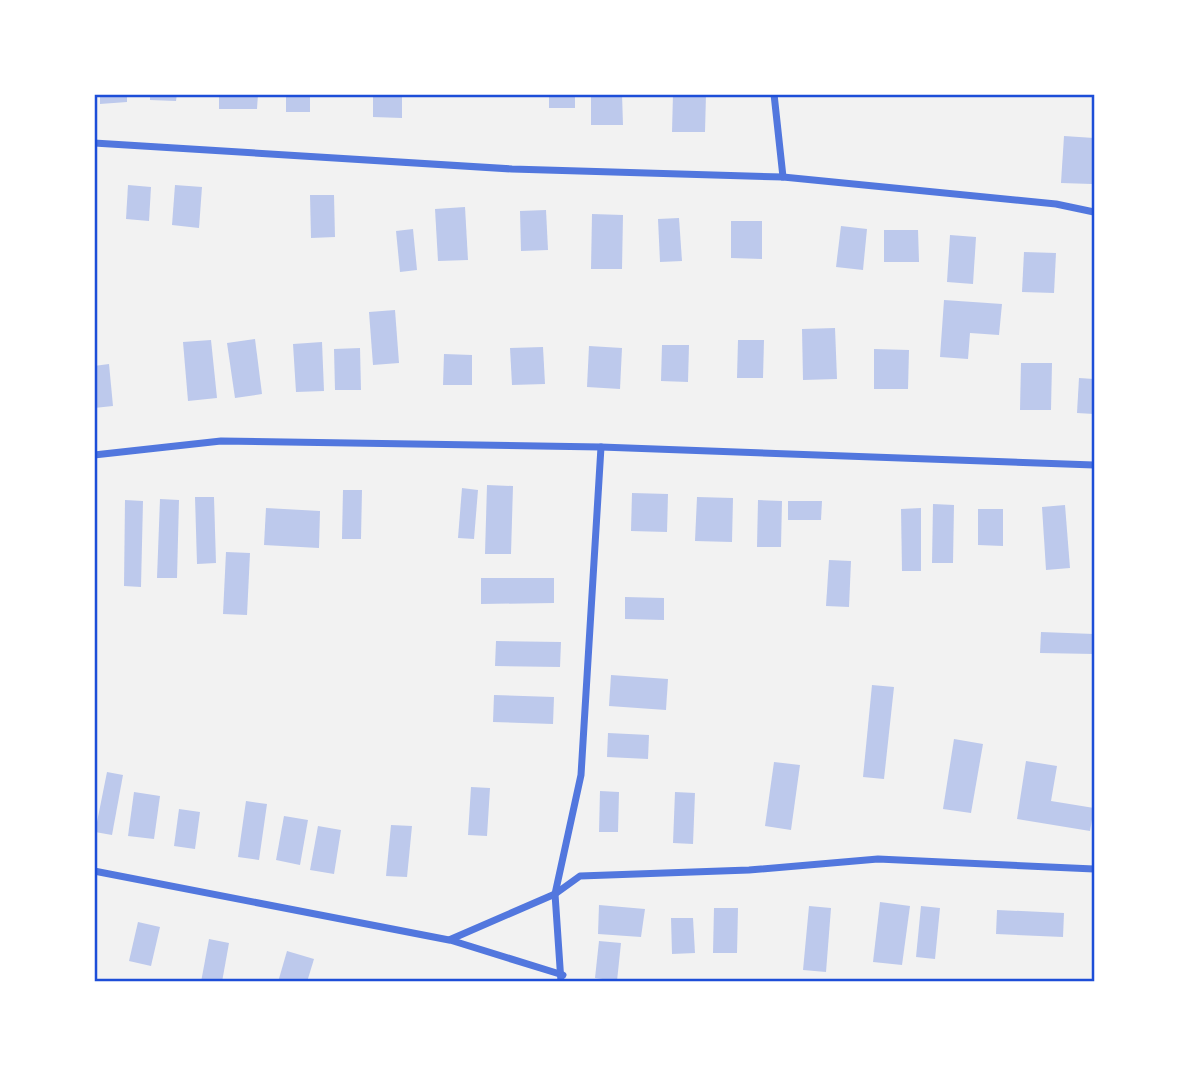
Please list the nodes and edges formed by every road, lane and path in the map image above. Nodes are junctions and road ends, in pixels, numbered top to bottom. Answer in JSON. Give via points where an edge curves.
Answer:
{"nodes":[{"id":1,"x":774,"y":94,"type":"edge"},
{"id":2,"x":94,"y":143,"type":"edge"},
{"id":3,"x":783,"y":177,"type":"junction"},
{"id":4,"x":1094,"y":212,"type":"edge"},
{"id":5,"x":601,"y":447,"type":"junction"},
{"id":6,"x":94,"y":455,"type":"edge"},
{"id":7,"x":1094,"y":465,"type":"edge"},
{"id":8,"x":1094,"y":869,"type":"edge"},
{"id":9,"x":94,"y":871,"type":"edge"},
{"id":10,"x":555,"y":894,"type":"junction"},
{"id":11,"x":449,"y":940,"type":"junction"},
{"id":12,"x":562,"y":978,"type":"edge"}],
"edges":[{"from":1,"to":3,"type":"street"},
{"from":2,"to":3,"type":"street","via":[[512,169]]},
{"from":3,"to":4,"type":"street","via":[[1056,204]]},
{"from":5,"to":6,"type":"street","via":[[221,441]]},
{"from":5,"to":7,"type":"street"},
{"from":5,"to":10,"type":"street","via":[[581,775]]},
{"from":8,"to":10,"type":"street","via":[[878,859],[749,870],[580,876]]},
{"from":9,"to":11,"type":"street"},
{"from":10,"to":11,"type":"street"},
{"from":10,"to":12,"type":"street"},
{"from":11,"to":12,"type":"street"}]}
